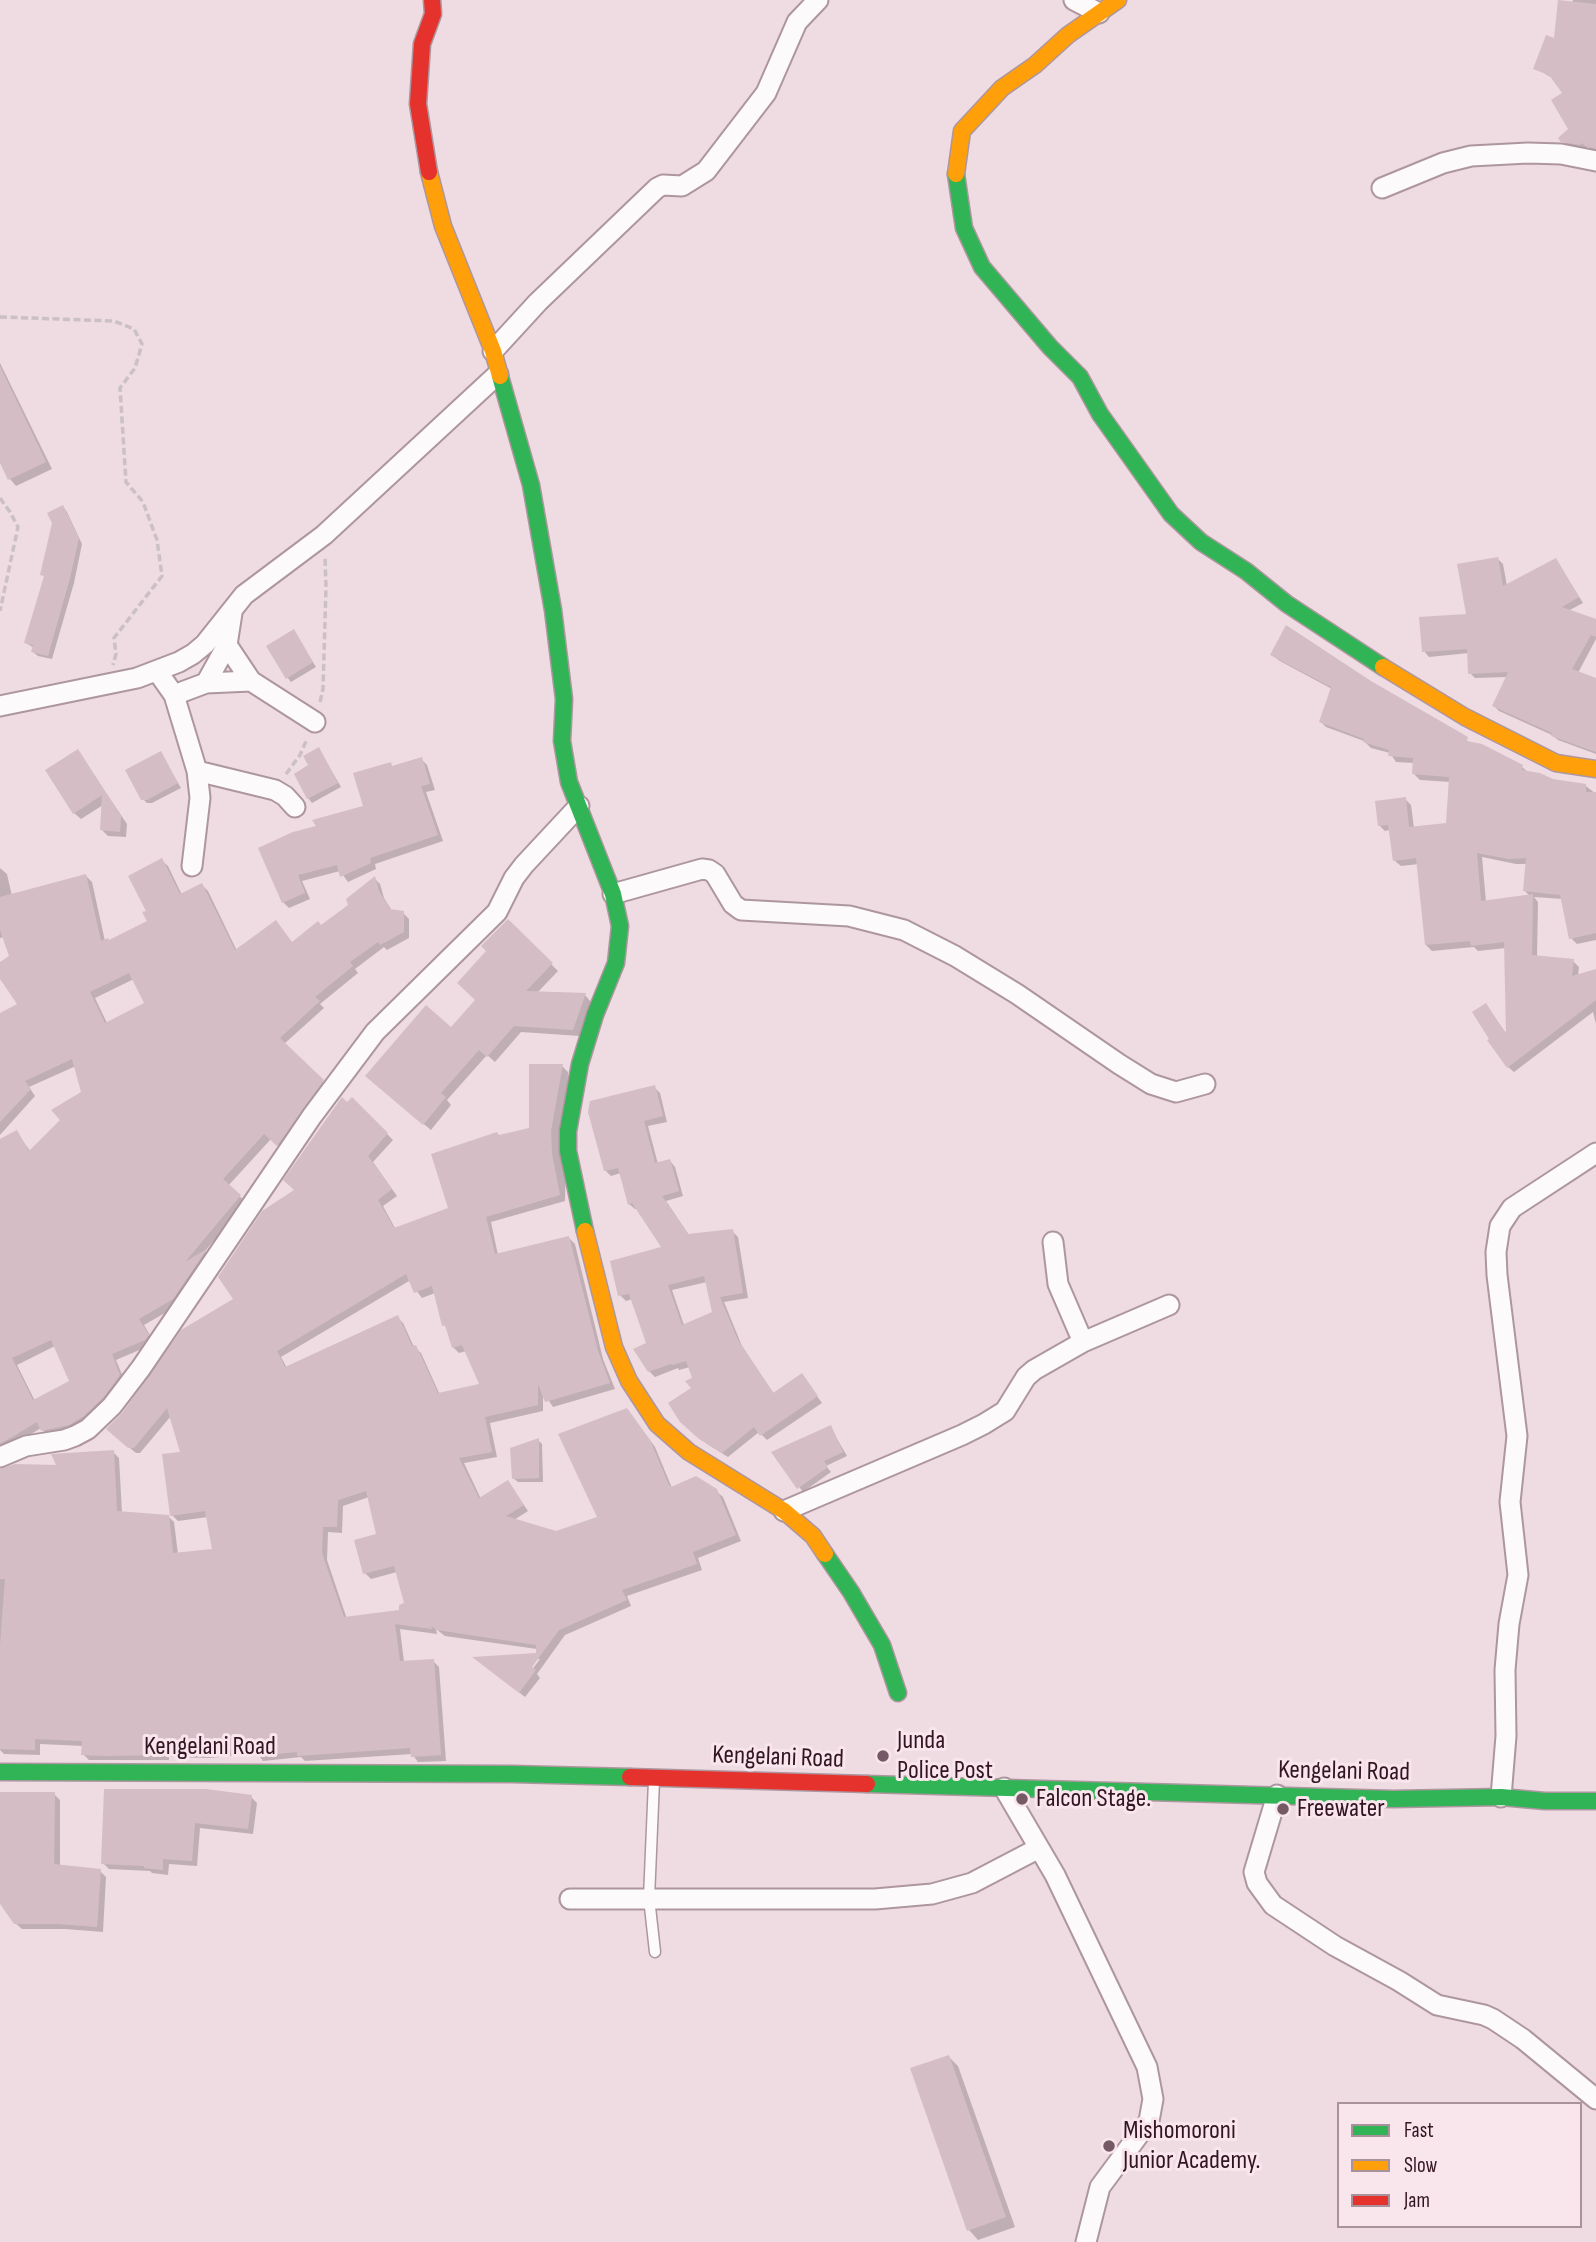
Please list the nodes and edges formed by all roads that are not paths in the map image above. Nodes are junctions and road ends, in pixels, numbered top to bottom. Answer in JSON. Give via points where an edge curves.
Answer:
{"nodes":[{"id":1,"x":432,"y":0,"type":"edge"},
{"id":2,"x":818,"y":0,"type":"edge"},
{"id":3,"x":1074,"y":0,"type":"edge"},
{"id":4,"x":1118,"y":0,"type":"edge"},
{"id":5,"x":1099,"y":13,"type":"junction"},
{"id":6,"x":1596,"y":161,"type":"edge"},
{"id":7,"x":1382,"y":188,"type":"dead end"},
{"id":8,"x":493,"y":351,"type":"junction"},
{"id":9,"x":498,"y":374,"type":"junction"},
{"id":10,"x":233,"y":609,"type":"junction"},
{"id":11,"x":227,"y":645,"type":"junction"},
{"id":12,"x":157,"y":671,"type":"junction"},
{"id":13,"x":251,"y":681,"type":"junction"},
{"id":14,"x":206,"y":683,"type":"junction"},
{"id":15,"x":174,"y":695,"type":"junction"},
{"id":16,"x":0,"y":706,"type":"edge"},
{"id":17,"x":315,"y":722,"type":"road end"},
{"id":18,"x":1596,"y":769,"type":"edge"},
{"id":19,"x":197,"y":771,"type":"junction"},
{"id":20,"x":579,"y":806,"type":"junction"},
{"id":21,"x":295,"y":807,"type":"dead end"},
{"id":22,"x":192,"y":866,"type":"dead end"},
{"id":23,"x":613,"y":894,"type":"junction"},
{"id":24,"x":1205,"y":1084,"type":"dead end"},
{"id":25,"x":1596,"y":1153,"type":"edge"},
{"id":26,"x":1053,"y":1242,"type":"dead end"},
{"id":27,"x":1169,"y":1305,"type":"dead end"},
{"id":28,"x":1083,"y":1342,"type":"junction"},
{"id":29,"x":0,"y":1457,"type":"edge"},
{"id":30,"x":784,"y":1511,"type":"junction"},
{"id":31,"x":898,"y":1693,"type":"dead end"},
{"id":32,"x":0,"y":1772,"type":"edge"},
{"id":33,"x":654,"y":1779,"type":"junction"},
{"id":34,"x":1004,"y":1788,"type":"junction"},
{"id":35,"x":1277,"y":1795,"type":"junction"},
{"id":36,"x":1501,"y":1797,"type":"junction"},
{"id":37,"x":1596,"y":1801,"type":"edge"},
{"id":38,"x":1039,"y":1848,"type":"junction"},
{"id":39,"x":649,"y":1898,"type":"junction"},
{"id":40,"x":570,"y":1899,"type":"dead end"},
{"id":41,"x":655,"y":1952,"type":"dead end"},
{"id":42,"x":1596,"y":2099,"type":"edge"},
{"id":43,"x":1086,"y":2242,"type":"edge"}],
"edges":[{"from":1,"to":8,"type":"street","via":[[433,15],[422,44],[418,104],[429,172],[443,226]]},
{"from":2,"to":8,"type":"street","via":[[797,22],[766,93],[706,171],[682,186],[657,188]]},
{"from":3,"to":5,"type":"street"},
{"from":4,"to":5,"type":"street"},
{"from":5,"to":18,"type":"street","via":[[1002,88],[962,131],[955,169],[960,207],[982,267],[1080,377],[1100,414],[1171,514],[1201,542],[1382,667],[1465,717],[1556,763]]},
{"from":6,"to":7,"type":"street","via":[[1561,154],[1471,156]]},
{"from":8,"to":9,"type":"street"},
{"from":9,"to":10,"type":"street","via":[[324,535],[256,584]]},
{"from":9,"to":20,"type":"street","via":[[531,485],[555,623],[564,699],[562,741],[569,782]]},
{"from":10,"to":11,"type":"street"},
{"from":10,"to":12,"type":"street","via":[[199,649]]},
{"from":11,"to":13,"type":"street"},
{"from":11,"to":14,"type":"street"},
{"from":12,"to":15,"type":"street"},
{"from":12,"to":16,"type":"street"},
{"from":13,"to":14,"type":"street"},
{"from":13,"to":17,"type":"street"},
{"from":14,"to":15,"type":"street"},
{"from":15,"to":19,"type":"street"},
{"from":19,"to":21,"type":"street","via":[[275,790]]},
{"from":19,"to":22,"type":"street","via":[[200,798]]},
{"from":20,"to":23,"type":"street"},
{"from":20,"to":29,"type":"street","via":[[524,865],[497,912],[374,1032],[112,1406],[75,1436],[26,1446]]},
{"from":23,"to":24,"type":"street","via":[[702,869],[715,874],[741,910],[849,916],[904,930],[1007,987],[1152,1084],[1176,1092]]},
{"from":23,"to":30,"type":"street","via":[[620,926],[616,963],[580,1064],[568,1151],[614,1347],[629,1381],[664,1431],[689,1452]]},
{"from":25,"to":36,"type":"street","via":[[1513,1208],[1500,1226],[1496,1252],[1517,1436],[1510,1502],[1518,1576],[1505,1670],[1507,1736]]},
{"from":26,"to":28,"type":"street","via":[[1058,1284]]},
{"from":27,"to":28,"type":"street"},
{"from":28,"to":30,"type":"street","via":[[1029,1373],[1010,1405],[996,1417]]},
{"from":30,"to":31,"type":"street","via":[[813,1536],[851,1592],[882,1645]]},
{"from":32,"to":33,"type":"street","name":"Kengelani Road","via":[[386,1772]]},
{"from":33,"to":34,"type":"street","name":"Kengelani Road"},
{"from":33,"to":39,"type":"lane"},
{"from":34,"to":35,"type":"street","name":"Kengelani Road"},
{"from":34,"to":38,"type":"street"},
{"from":35,"to":36,"type":"street","name":"Kengelani Road"},
{"from":35,"to":42,"type":"street","via":[[1254,1872],[1273,1905],[1437,2005],[1493,2019]]},
{"from":36,"to":37,"type":"street","name":"Kengelani Road"},
{"from":38,"to":39,"type":"street","via":[[972,1883],[932,1894],[875,1899]]},
{"from":38,"to":43,"type":"street","via":[[1147,2067],[1153,2099],[1149,2121],[1100,2187]]},
{"from":39,"to":40,"type":"street"},
{"from":39,"to":41,"type":"lane"}]}
